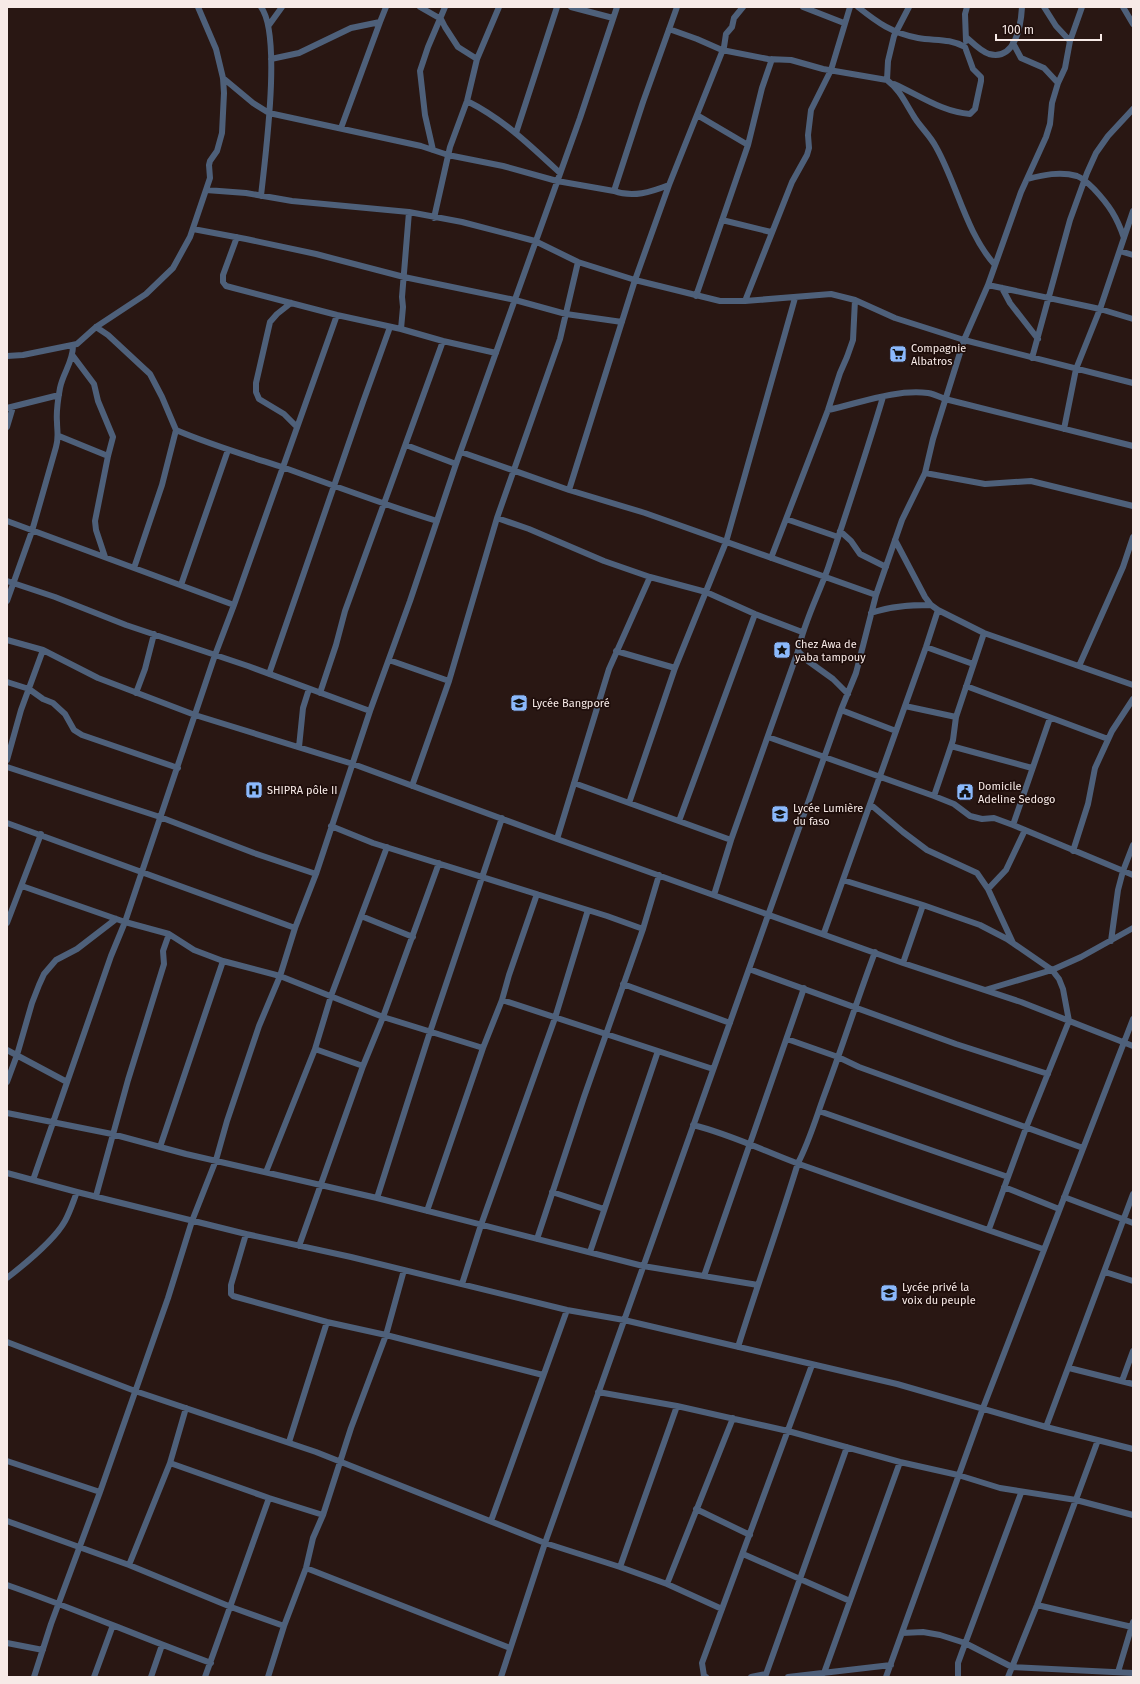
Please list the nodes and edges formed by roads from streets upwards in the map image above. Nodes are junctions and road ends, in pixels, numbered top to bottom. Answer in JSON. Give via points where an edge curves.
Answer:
{"nodes":[{"id":1,"x":198,"y":7,"type":"edge"},
{"id":2,"x":261,"y":7,"type":"edge"},
{"id":3,"x":282,"y":7,"type":"edge"},
{"id":4,"x":386,"y":7,"type":"edge"},
{"id":5,"x":420,"y":7,"type":"edge"},
{"id":6,"x":445,"y":7,"type":"edge"},
{"id":7,"x":499,"y":7,"type":"edge"},
{"id":8,"x":557,"y":7,"type":"edge"},
{"id":9,"x":571,"y":7,"type":"edge"},
{"id":10,"x":617,"y":7,"type":"edge"},
{"id":11,"x":677,"y":7,"type":"edge"},
{"id":12,"x":743,"y":7,"type":"edge"},
{"id":13,"x":803,"y":7,"type":"edge"},
{"id":14,"x":850,"y":7,"type":"edge"},
{"id":15,"x":858,"y":7,"type":"edge"},
{"id":16,"x":908,"y":7,"type":"edge"},
{"id":17,"x":967,"y":7,"type":"edge"},
{"id":18,"x":1022,"y":7,"type":"edge"},
{"id":19,"x":1044,"y":7,"type":"edge"},
{"id":20,"x":1082,"y":7,"type":"edge"},
{"id":21,"x":1123,"y":7,"type":"edge"},
{"id":22,"x":613,"y":18,"type":"junction"},
{"id":23,"x":441,"y":19,"type":"junction"},
{"id":24,"x":380,"y":22,"type":"junction"},
{"id":25,"x":844,"y":23,"type":"junction"},
{"id":26,"x":1133,"y":24,"type":"edge"},
{"id":27,"x":269,"y":25,"type":"junction"},
{"id":28,"x":669,"y":29,"type":"junction"},
{"id":29,"x":896,"y":32,"type":"junction"},
{"id":30,"x":966,"y":37,"type":"junction"},
{"id":31,"x":1070,"y":41,"type":"junction"},
{"id":32,"x":1013,"y":43,"type":"junction"},
{"id":33,"x":965,"y":47,"type":"junction"},
{"id":34,"x":722,"y":50,"type":"junction"},
{"id":35,"x":271,"y":59,"type":"junction"},
{"id":36,"x":477,"y":59,"type":"junction"},
{"id":37,"x":772,"y":59,"type":"junction"},
{"id":38,"x":830,"y":70,"type":"junction"},
{"id":39,"x":223,"y":78,"type":"junction"},
{"id":40,"x":890,"y":82,"type":"junction"},
{"id":41,"x":1058,"y":82,"type":"junction"},
{"id":42,"x":467,"y":101,"type":"junction"},
{"id":43,"x":1133,"y":109,"type":"edge"},
{"id":44,"x":270,"y":113,"type":"junction"},
{"id":45,"x":697,"y":115,"type":"junction"},
{"id":46,"x":341,"y":128,"type":"junction"},
{"id":47,"x":516,"y":133,"type":"junction"},
{"id":48,"x":748,"y":145,"type":"junction"},
{"id":49,"x":433,"y":150,"type":"junction"},
{"id":50,"x":448,"y":154,"type":"junction"},
{"id":51,"x":560,"y":173,"type":"junction"},
{"id":52,"x":1027,"y":179,"type":"junction"},
{"id":53,"x":1084,"y":180,"type":"junction"},
{"id":54,"x":557,"y":181,"type":"junction"},
{"id":55,"x":669,"y":185,"type":"junction"},
{"id":56,"x":206,"y":190,"type":"junction"},
{"id":57,"x":614,"y":191,"type":"junction"},
{"id":58,"x":261,"y":196,"type":"junction"},
{"id":59,"x":1133,"y":211,"type":"edge"},
{"id":60,"x":409,"y":212,"type":"junction"},
{"id":61,"x":434,"y":218,"type":"junction"},
{"id":62,"x":722,"y":220,"type":"junction"},
{"id":63,"x":194,"y":230,"type":"junction"},
{"id":64,"x":771,"y":232,"type":"junction"},
{"id":65,"x":237,"y":237,"type":"junction"},
{"id":66,"x":1124,"y":238,"type":"junction"},
{"id":67,"x":535,"y":241,"type":"junction"},
{"id":68,"x":1120,"y":251,"type":"junction"},
{"id":69,"x":1133,"y":255,"type":"edge"},
{"id":70,"x":578,"y":262,"type":"junction"},
{"id":71,"x":995,"y":265,"type":"junction"},
{"id":72,"x":404,"y":277,"type":"junction"},
{"id":73,"x":635,"y":280,"type":"junction"},
{"id":74,"x":988,"y":285,"type":"junction"},
{"id":75,"x":1002,"y":288,"type":"junction"},
{"id":76,"x":696,"y":296,"type":"junction"},
{"id":77,"x":795,"y":298,"type":"junction"},
{"id":78,"x":1049,"y":298,"type":"junction"},
{"id":79,"x":515,"y":300,"type":"junction"},
{"id":80,"x":745,"y":300,"type":"junction"},
{"id":81,"x":855,"y":300,"type":"junction"},
{"id":82,"x":291,"y":303,"type":"junction"},
{"id":83,"x":1100,"y":309,"type":"junction"},
{"id":84,"x":566,"y":314,"type":"junction"},
{"id":85,"x":337,"y":315,"type":"junction"},
{"id":86,"x":1132,"y":320,"type":"edge"},
{"id":87,"x":622,"y":322,"type":"junction"},
{"id":88,"x":96,"y":327,"type":"junction"},
{"id":89,"x":390,"y":327,"type":"junction"},
{"id":90,"x":401,"y":329,"type":"junction"},
{"id":91,"x":1038,"y":339,"type":"junction"},
{"id":92,"x":964,"y":340,"type":"junction"},
{"id":93,"x":443,"y":341,"type":"junction"},
{"id":94,"x":73,"y":346,"type":"junction"},
{"id":95,"x":496,"y":353,"type":"junction"},
{"id":96,"x":7,"y":356,"type":"edge"},
{"id":97,"x":73,"y":356,"type":"junction"},
{"id":98,"x":1032,"y":358,"type":"junction"},
{"id":99,"x":1076,"y":369,"type":"junction"},
{"id":100,"x":1133,"y":383,"type":"edge"},
{"id":101,"x":59,"y":395,"type":"junction"},
{"id":102,"x":883,"y":397,"type":"junction"},
{"id":103,"x":945,"y":399,"type":"junction"},
{"id":104,"x":10,"y":408,"type":"edge"},
{"id":105,"x":828,"y":410,"type":"junction"},
{"id":106,"x":7,"y":427,"type":"edge"},
{"id":107,"x":297,"y":427,"type":"junction"},
{"id":108,"x":1064,"y":429,"type":"junction"},
{"id":109,"x":176,"y":430,"type":"junction"},
{"id":110,"x":59,"y":436,"type":"junction"},
{"id":111,"x":406,"y":445,"type":"junction"},
{"id":112,"x":1133,"y":446,"type":"edge"},
{"id":113,"x":228,"y":450,"type":"junction"},
{"id":114,"x":461,"y":452,"type":"junction"},
{"id":115,"x":108,"y":456,"type":"junction"},
{"id":116,"x":456,"y":464,"type":"junction"},
{"id":117,"x":283,"y":468,"type":"junction"},
{"id":118,"x":516,"y":470,"type":"junction"},
{"id":119,"x":925,"y":473,"type":"junction"},
{"id":120,"x":334,"y":486,"type":"junction"},
{"id":121,"x":569,"y":490,"type":"junction"},
{"id":122,"x":384,"y":505,"type":"junction"},
{"id":123,"x":1133,"y":506,"type":"edge"},
{"id":124,"x":497,"y":518,"type":"junction"},
{"id":125,"x":786,"y":519,"type":"junction"},
{"id":126,"x":437,"y":521,"type":"junction"},
{"id":127,"x":7,"y":522,"type":"edge"},
{"id":128,"x":32,"y":531,"type":"junction"},
{"id":129,"x":839,"y":534,"type":"junction"},
{"id":130,"x":1133,"y":537,"type":"edge"},
{"id":131,"x":895,"y":540,"type":"junction"},
{"id":132,"x":726,"y":542,"type":"junction"},
{"id":133,"x":1127,"y":556,"type":"junction"},
{"id":134,"x":105,"y":557,"type":"junction"},
{"id":135,"x":771,"y":558,"type":"junction"},
{"id":136,"x":1133,"y":560,"type":"edge"},
{"id":137,"x":886,"y":567,"type":"junction"},
{"id":138,"x":134,"y":568,"type":"junction"},
{"id":139,"x":650,"y":577,"type":"junction"},
{"id":140,"x":824,"y":577,"type":"junction"},
{"id":141,"x":7,"y":581,"type":"edge"},
{"id":142,"x":15,"y":583,"type":"junction"},
{"id":143,"x":181,"y":585,"type":"junction"},
{"id":144,"x":706,"y":592,"type":"junction"},
{"id":145,"x":876,"y":595,"type":"junction"},
{"id":146,"x":7,"y":601,"type":"edge"},
{"id":147,"x":234,"y":605,"type":"junction"},
{"id":148,"x":931,"y":605,"type":"junction"},
{"id":149,"x":938,"y":610,"type":"junction"},
{"id":150,"x":871,"y":613,"type":"junction"},
{"id":151,"x":755,"y":614,"type":"junction"},
{"id":152,"x":802,"y":632,"type":"junction"},
{"id":153,"x":984,"y":632,"type":"junction"},
{"id":154,"x":154,"y":634,"type":"junction"},
{"id":155,"x":7,"y":640,"type":"edge"},
{"id":156,"x":926,"y":647,"type":"junction"},
{"id":157,"x":43,"y":650,"type":"junction"},
{"id":158,"x":616,"y":651,"type":"junction"},
{"id":159,"x":798,"y":651,"type":"junction"},
{"id":160,"x":215,"y":655,"type":"junction"},
{"id":161,"x":389,"y":660,"type":"junction"},
{"id":162,"x":973,"y":664,"type":"junction"},
{"id":163,"x":1079,"y":666,"type":"junction"},
{"id":164,"x":675,"y":668,"type":"junction"},
{"id":165,"x":269,"y":674,"type":"junction"},
{"id":166,"x":448,"y":681,"type":"junction"},
{"id":167,"x":7,"y":682,"type":"edge"},
{"id":168,"x":1133,"y":685,"type":"edge"},
{"id":169,"x":966,"y":686,"type":"junction"},
{"id":170,"x":29,"y":689,"type":"junction"},
{"id":171,"x":309,"y":689,"type":"junction"},
{"id":172,"x":136,"y":693,"type":"junction"},
{"id":173,"x":320,"y":693,"type":"junction"},
{"id":174,"x":848,"y":694,"type":"junction"},
{"id":175,"x":1133,"y":699,"type":"edge"},
{"id":176,"x":905,"y":706,"type":"junction"},
{"id":177,"x":841,"y":710,"type":"junction"},
{"id":178,"x":370,"y":711,"type":"junction"},
{"id":179,"x":195,"y":715,"type":"junction"},
{"id":180,"x":956,"y":717,"type":"junction"},
{"id":181,"x":1050,"y":718,"type":"junction"},
{"id":182,"x":896,"y":731,"type":"junction"},
{"id":183,"x":768,"y":737,"type":"junction"},
{"id":184,"x":1108,"y":739,"type":"junction"},
{"id":185,"x":299,"y":746,"type":"junction"},
{"id":186,"x":951,"y":746,"type":"junction"},
{"id":187,"x":824,"y":757,"type":"junction"},
{"id":188,"x":7,"y":760,"type":"edge"},
{"id":189,"x":353,"y":764,"type":"junction"},
{"id":190,"x":7,"y":767,"type":"edge"},
{"id":191,"x":178,"y":768,"type":"junction"},
{"id":192,"x":1032,"y":768,"type":"junction"},
{"id":193,"x":879,"y":776,"type":"junction"},
{"id":194,"x":574,"y":783,"type":"junction"},
{"id":195,"x":412,"y":786,"type":"junction"},
{"id":196,"x":934,"y":796,"type":"junction"},
{"id":197,"x":629,"y":803,"type":"junction"},
{"id":198,"x":870,"y":804,"type":"junction"},
{"id":199,"x":160,"y":816,"type":"junction"},
{"id":200,"x":502,"y":818,"type":"junction"},
{"id":201,"x":679,"y":821,"type":"junction"},
{"id":202,"x":7,"y":823,"type":"edge"},
{"id":203,"x":1013,"y":824,"type":"junction"},
{"id":204,"x":332,"y":826,"type":"junction"},
{"id":205,"x":1025,"y":830,"type":"junction"},
{"id":206,"x":41,"y":834,"type":"junction"},
{"id":207,"x":557,"y":839,"type":"junction"},
{"id":208,"x":731,"y":840,"type":"junction"},
{"id":209,"x":1133,"y":845,"type":"edge"},
{"id":210,"x":387,"y":847,"type":"junction"},
{"id":211,"x":1073,"y":850,"type":"junction"},
{"id":212,"x":439,"y":863,"type":"junction"},
{"id":213,"x":141,"y":871,"type":"junction"},
{"id":214,"x":1123,"y":871,"type":"junction"},
{"id":215,"x":316,"y":874,"type":"junction"},
{"id":216,"x":659,"y":875,"type":"junction"},
{"id":217,"x":1133,"y":875,"type":"edge"},
{"id":218,"x":483,"y":877,"type":"junction"},
{"id":219,"x":843,"y":880,"type":"junction"},
{"id":220,"x":22,"y":886,"type":"junction"},
{"id":221,"x":988,"y":890,"type":"junction"},
{"id":222,"x":537,"y":894,"type":"junction"},
{"id":223,"x":714,"y":895,"type":"junction"},
{"id":224,"x":923,"y":905,"type":"junction"},
{"id":225,"x":10,"y":909,"type":"edge"},
{"id":226,"x":588,"y":910,"type":"junction"},
{"id":227,"x":768,"y":914,"type":"junction"},
{"id":228,"x":361,"y":916,"type":"junction"},
{"id":229,"x":116,"y":919,"type":"junction"},
{"id":230,"x":125,"y":922,"type":"junction"},
{"id":231,"x":7,"y":923,"type":"edge"},
{"id":232,"x":295,"y":928,"type":"junction"},
{"id":233,"x":1133,"y":928,"type":"edge"},
{"id":234,"x":642,"y":929,"type":"junction"},
{"id":235,"x":824,"y":933,"type":"junction"},
{"id":236,"x":169,"y":934,"type":"junction"},
{"id":237,"x":413,"y":937,"type":"junction"},
{"id":238,"x":1111,"y":941,"type":"junction"},
{"id":239,"x":1013,"y":943,"type":"junction"},
{"id":240,"x":875,"y":952,"type":"junction"},
{"id":241,"x":223,"y":961,"type":"junction"},
{"id":242,"x":903,"y":963,"type":"junction"},
{"id":243,"x":749,"y":969,"type":"junction"},
{"id":244,"x":1052,"y":970,"type":"junction"},
{"id":245,"x":280,"y":976,"type":"junction"},
{"id":246,"x":624,"y":984,"type":"junction"},
{"id":247,"x":804,"y":988,"type":"junction"},
{"id":248,"x":985,"y":990,"type":"junction"},
{"id":249,"x":331,"y":996,"type":"junction"},
{"id":250,"x":502,"y":1000,"type":"junction"},
{"id":251,"x":854,"y":1007,"type":"junction"},
{"id":252,"x":384,"y":1017,"type":"junction"},
{"id":253,"x":555,"y":1018,"type":"junction"},
{"id":254,"x":1133,"y":1019,"type":"edge"},
{"id":255,"x":1069,"y":1021,"type":"junction"},
{"id":256,"x":730,"y":1023,"type":"junction"},
{"id":257,"x":430,"y":1032,"type":"junction"},
{"id":258,"x":606,"y":1034,"type":"junction"},
{"id":259,"x":787,"y":1039,"type":"junction"},
{"id":260,"x":1124,"y":1042,"type":"junction"},
{"id":261,"x":1133,"y":1046,"type":"edge"},
{"id":262,"x":484,"y":1048,"type":"junction"},
{"id":263,"x":315,"y":1049,"type":"junction"},
{"id":264,"x":7,"y":1050,"type":"edge"},
{"id":265,"x":658,"y":1051,"type":"junction"},
{"id":266,"x":17,"y":1055,"type":"junction"},
{"id":267,"x":838,"y":1057,"type":"junction"},
{"id":268,"x":363,"y":1066,"type":"junction"},
{"id":269,"x":713,"y":1069,"type":"junction"},
{"id":270,"x":1048,"y":1074,"type":"junction"},
{"id":271,"x":7,"y":1082,"type":"edge"},
{"id":272,"x":67,"y":1082,"type":"junction"},
{"id":273,"x":819,"y":1111,"type":"junction"},
{"id":274,"x":7,"y":1113,"type":"edge"},
{"id":275,"x":52,"y":1123,"type":"junction"},
{"id":276,"x":693,"y":1125,"type":"junction"},
{"id":277,"x":1026,"y":1128,"type":"junction"},
{"id":278,"x":112,"y":1134,"type":"junction"},
{"id":279,"x":750,"y":1143,"type":"junction"},
{"id":280,"x":160,"y":1148,"type":"junction"},
{"id":281,"x":1083,"y":1148,"type":"junction"},
{"id":282,"x":216,"y":1160,"type":"junction"},
{"id":283,"x":798,"y":1163,"type":"junction"},
{"id":284,"x":266,"y":1172,"type":"junction"},
{"id":285,"x":7,"y":1173,"type":"edge"},
{"id":286,"x":1008,"y":1177,"type":"junction"},
{"id":287,"x":33,"y":1180,"type":"junction"},
{"id":288,"x":322,"y":1185,"type":"junction"},
{"id":289,"x":1004,"y":1188,"type":"junction"},
{"id":290,"x":77,"y":1192,"type":"junction"},
{"id":291,"x":552,"y":1192,"type":"junction"},
{"id":292,"x":1133,"y":1194,"type":"edge"},
{"id":293,"x":96,"y":1196,"type":"junction"},
{"id":294,"x":1064,"y":1197,"type":"junction"},
{"id":295,"x":377,"y":1198,"type":"junction"},
{"id":296,"x":604,"y":1209,"type":"junction"},
{"id":297,"x":1059,"y":1209,"type":"junction"},
{"id":298,"x":427,"y":1211,"type":"junction"},
{"id":299,"x":1123,"y":1219,"type":"junction"},
{"id":300,"x":192,"y":1221,"type":"junction"},
{"id":301,"x":1133,"y":1222,"type":"edge"},
{"id":302,"x":481,"y":1225,"type":"junction"},
{"id":303,"x":989,"y":1229,"type":"junction"},
{"id":304,"x":246,"y":1234,"type":"junction"},
{"id":305,"x":537,"y":1239,"type":"junction"},
{"id":306,"x":299,"y":1246,"type":"junction"},
{"id":307,"x":1044,"y":1249,"type":"junction"},
{"id":308,"x":590,"y":1252,"type":"junction"},
{"id":309,"x":643,"y":1266,"type":"junction"},
{"id":310,"x":404,"y":1270,"type":"junction"},
{"id":311,"x":1105,"y":1272,"type":"junction"},
{"id":312,"x":704,"y":1276,"type":"junction"},
{"id":313,"x":7,"y":1278,"type":"edge"},
{"id":314,"x":1133,"y":1281,"type":"edge"},
{"id":315,"x":462,"y":1284,"type":"junction"},
{"id":316,"x":758,"y":1285,"type":"junction"},
{"id":317,"x":567,"y":1310,"type":"junction"},
{"id":318,"x":624,"y":1320,"type":"junction"},
{"id":319,"x":327,"y":1322,"type":"junction"},
{"id":320,"x":386,"y":1335,"type":"junction"},
{"id":321,"x":7,"y":1342,"type":"edge"},
{"id":322,"x":738,"y":1347,"type":"junction"},
{"id":323,"x":1133,"y":1351,"type":"edge"},
{"id":324,"x":812,"y":1365,"type":"junction"},
{"id":325,"x":1069,"y":1368,"type":"junction"},
{"id":326,"x":544,"y":1374,"type":"junction"},
{"id":327,"x":1122,"y":1381,"type":"junction"},
{"id":328,"x":1133,"y":1384,"type":"edge"},
{"id":329,"x":135,"y":1391,"type":"junction"},
{"id":330,"x":598,"y":1392,"type":"junction"},
{"id":331,"x":677,"y":1406,"type":"junction"},
{"id":332,"x":186,"y":1408,"type":"junction"},
{"id":333,"x":983,"y":1408,"type":"junction"},
{"id":334,"x":733,"y":1418,"type":"junction"},
{"id":335,"x":1046,"y":1427,"type":"junction"},
{"id":336,"x":788,"y":1431,"type":"junction"},
{"id":337,"x":1098,"y":1440,"type":"junction"},
{"id":338,"x":289,"y":1442,"type":"junction"},
{"id":339,"x":847,"y":1447,"type":"junction"},
{"id":340,"x":1133,"y":1449,"type":"edge"},
{"id":341,"x":7,"y":1461,"type":"edge"},
{"id":342,"x":340,"y":1461,"type":"junction"},
{"id":343,"x":900,"y":1462,"type":"junction"},
{"id":344,"x":170,"y":1463,"type":"junction"},
{"id":345,"x":958,"y":1475,"type":"junction"},
{"id":346,"x":100,"y":1492,"type":"junction"},
{"id":347,"x":1022,"y":1493,"type":"junction"},
{"id":348,"x":269,"y":1498,"type":"junction"},
{"id":349,"x":1076,"y":1500,"type":"junction"},
{"id":350,"x":696,"y":1509,"type":"junction"},
{"id":351,"x":323,"y":1515,"type":"junction"},
{"id":352,"x":1133,"y":1515,"type":"edge"},
{"id":353,"x":7,"y":1521,"type":"edge"},
{"id":354,"x":491,"y":1521,"type":"junction"},
{"id":355,"x":750,"y":1535,"type":"junction"},
{"id":356,"x":544,"y":1543,"type":"junction"},
{"id":357,"x":79,"y":1548,"type":"junction"},
{"id":358,"x":743,"y":1554,"type":"junction"},
{"id":359,"x":129,"y":1565,"type":"junction"},
{"id":360,"x":620,"y":1567,"type":"junction"},
{"id":361,"x":306,"y":1568,"type":"junction"},
{"id":362,"x":800,"y":1579,"type":"junction"},
{"id":363,"x":7,"y":1584,"type":"edge"},
{"id":364,"x":667,"y":1584,"type":"junction"},
{"id":365,"x":850,"y":1601,"type":"junction"},
{"id":366,"x":59,"y":1603,"type":"junction"},
{"id":367,"x":1037,"y":1605,"type":"junction"},
{"id":368,"x":231,"y":1607,"type":"junction"},
{"id":369,"x":722,"y":1609,"type":"junction"},
{"id":370,"x":1132,"y":1624,"type":"edge"},
{"id":371,"x":113,"y":1625,"type":"junction"},
{"id":372,"x":284,"y":1626,"type":"junction"},
{"id":373,"x":902,"y":1633,"type":"junction"},
{"id":374,"x":7,"y":1642,"type":"edge"},
{"id":375,"x":965,"y":1643,"type":"junction"},
{"id":376,"x":162,"y":1645,"type":"junction"},
{"id":377,"x":510,"y":1648,"type":"junction"},
{"id":378,"x":43,"y":1650,"type":"junction"},
{"id":379,"x":211,"y":1663,"type":"junction"},
{"id":380,"x":891,"y":1665,"type":"junction"},
{"id":381,"x":1012,"y":1667,"type":"junction"},
{"id":382,"x":1118,"y":1672,"type":"junction"},
{"id":383,"x":824,"y":1673,"type":"junction"},
{"id":384,"x":1133,"y":1673,"type":"edge"},
{"id":385,"x":766,"y":1676,"type":"edge"},
{"id":386,"x":34,"y":1677,"type":"edge"},
{"id":387,"x":94,"y":1677,"type":"edge"},
{"id":388,"x":151,"y":1677,"type":"edge"},
{"id":389,"x":205,"y":1677,"type":"edge"},
{"id":390,"x":268,"y":1677,"type":"edge"},
{"id":391,"x":501,"y":1677,"type":"edge"},
{"id":392,"x":706,"y":1677,"type":"edge"},
{"id":393,"x":751,"y":1677,"type":"edge"},
{"id":394,"x":788,"y":1677,"type":"edge"},
{"id":395,"x":886,"y":1677,"type":"edge"},
{"id":396,"x":958,"y":1677,"type":"edge"},
{"id":397,"x":1008,"y":1677,"type":"edge"}],
"edges":[{"from":1,"to":39,"type":"street","via":[[216,49]]},
{"from":2,"to":27,"type":"street"},
{"from":3,"to":27,"type":"street"},
{"from":4,"to":24,"type":"street"},
{"from":5,"to":23,"type":"street"},
{"from":6,"to":23,"type":"street"},
{"from":7,"to":36,"type":"street"},
{"from":8,"to":47,"type":"street"},
{"from":9,"to":22,"type":"street"},
{"from":10,"to":22,"type":"street"},
{"from":11,"to":28,"type":"street"},
{"from":12,"to":34,"type":"street","via":[[726,34]]},
{"from":13,"to":25,"type":"street"},
{"from":14,"to":25,"type":"street"},
{"from":15,"to":29,"type":"street"},
{"from":16,"to":29,"type":"street"},
{"from":17,"to":30,"type":"street"},
{"from":18,"to":32,"type":"street","via":[[1022,16]]},
{"from":19,"to":31,"type":"street","via":[[1056,26]]},
{"from":20,"to":31,"type":"street"},
{"from":21,"to":26,"type":"street"},
{"from":22,"to":51,"type":"street"},
{"from":23,"to":36,"type":"street","via":[[458,47]]},
{"from":23,"to":49,"type":"street","via":[[420,71],[425,115]]},
{"from":24,"to":35,"type":"street","via":[[351,28],[299,53]]},
{"from":24,"to":46,"type":"street"},
{"from":25,"to":38,"type":"street"},
{"from":27,"to":35,"type":"street"},
{"from":28,"to":34,"type":"street"},
{"from":28,"to":57,"type":"street"},
{"from":29,"to":33,"type":"street","via":[[935,40],[951,40]]},
{"from":29,"to":40,"type":"street","via":[[888,61]]},
{"from":30,"to":32,"type":"street","via":[[984,52],[998,55],[1006,53]]},
{"from":30,"to":33,"type":"street"},
{"from":31,"to":41,"type":"street","via":[[1065,68]]},
{"from":32,"to":41,"type":"street","via":[[1021,58],[1044,68]]},
{"from":33,"to":40,"type":"street","via":[[973,69],[981,77],[975,109],[970,114],[935,105]]},
{"from":34,"to":37,"type":"street"},
{"from":34,"to":45,"type":"street"},
{"from":35,"to":44,"type":"street"},
{"from":36,"to":42,"type":"street"},
{"from":37,"to":38,"type":"street","via":[[791,60]]},
{"from":37,"to":48,"type":"street"},
{"from":38,"to":40,"type":"street"},
{"from":38,"to":64,"type":"street","via":[[811,110],[807,155],[792,182]]},
{"from":39,"to":44,"type":"street","via":[[253,104]]},
{"from":39,"to":56,"type":"street","via":[[222,133],[218,151],[209,165],[210,178]]},
{"from":40,"to":71,"type":"street","via":[[937,147],[976,238]]},
{"from":41,"to":52,"type":"street","via":[[1046,137]]},
{"from":42,"to":47,"type":"street","via":[[488,111]]},
{"from":42,"to":50,"type":"street"},
{"from":43,"to":53,"type":"street","via":[[1096,153]]},
{"from":44,"to":46,"type":"street"},
{"from":44,"to":58,"type":"street"},
{"from":45,"to":48,"type":"street"},
{"from":45,"to":55,"type":"street"},
{"from":46,"to":49,"type":"street"},
{"from":47,"to":51,"type":"street"},
{"from":48,"to":62,"type":"street"},
{"from":49,"to":50,"type":"street"},
{"from":50,"to":54,"type":"street"},
{"from":50,"to":61,"type":"street"},
{"from":51,"to":54,"type":"street"},
{"from":52,"to":53,"type":"street","via":[[1052,174],[1078,176]]},
{"from":52,"to":71,"type":"street"},
{"from":53,"to":66,"type":"street","via":[[1110,206]]},
{"from":53,"to":78,"type":"street","via":[[1070,220]]},
{"from":54,"to":57,"type":"street"},
{"from":54,"to":67,"type":"street"},
{"from":55,"to":57,"type":"street","via":[[643,194]]},
{"from":55,"to":73,"type":"street"},
{"from":56,"to":58,"type":"street"},
{"from":56,"to":63,"type":"street"},
{"from":58,"to":60,"type":"street"},
{"from":59,"to":66,"type":"street"},
{"from":60,"to":61,"type":"street"},
{"from":60,"to":72,"type":"street"},
{"from":61,"to":67,"type":"street","via":[[462,222]]},
{"from":62,"to":64,"type":"street"},
{"from":62,"to":76,"type":"street"},
{"from":63,"to":65,"type":"street"},
{"from":63,"to":88,"type":"street","via":[[173,268],[146,294]]},
{"from":64,"to":80,"type":"street"},
{"from":65,"to":72,"type":"street"},
{"from":65,"to":82,"type":"street","via":[[222,275],[226,286]]},
{"from":66,"to":68,"type":"street"},
{"from":67,"to":70,"type":"street"},
{"from":67,"to":79,"type":"street"},
{"from":68,"to":69,"type":"street"},
{"from":68,"to":83,"type":"street"},
{"from":70,"to":73,"type":"street"},
{"from":70,"to":84,"type":"street"},
{"from":71,"to":74,"type":"street"},
{"from":72,"to":79,"type":"street"},
{"from":72,"to":90,"type":"street"},
{"from":73,"to":76,"type":"street"},
{"from":73,"to":87,"type":"street"},
{"from":74,"to":75,"type":"street"},
{"from":74,"to":92,"type":"street"},
{"from":75,"to":78,"type":"street"},
{"from":75,"to":91,"type":"street","via":[[1010,303]]},
{"from":76,"to":80,"type":"street","via":[[720,301]]},
{"from":77,"to":80,"type":"street"},
{"from":77,"to":81,"type":"street","via":[[831,294]]},
{"from":77,"to":132,"type":"street"},
{"from":78,"to":83,"type":"street"},
{"from":78,"to":91,"type":"street"},
{"from":79,"to":84,"type":"street"},
{"from":79,"to":95,"type":"street"},
{"from":81,"to":92,"type":"street","via":[[895,318]]},
{"from":81,"to":105,"type":"street","via":[[853,340]]},
{"from":82,"to":85,"type":"street"},
{"from":82,"to":107,"type":"street","via":[[270,322],[256,392],[259,399],[284,414]]},
{"from":83,"to":86,"type":"street"},
{"from":83,"to":99,"type":"street"},
{"from":84,"to":87,"type":"street"},
{"from":84,"to":118,"type":"street"},
{"from":85,"to":89,"type":"street"},
{"from":85,"to":107,"type":"street"},
{"from":87,"to":121,"type":"street"},
{"from":88,"to":94,"type":"street"},
{"from":88,"to":109,"type":"street","via":[[150,374]]},
{"from":89,"to":90,"type":"street"},
{"from":89,"to":120,"type":"street"},
{"from":90,"to":93,"type":"street"},
{"from":91,"to":98,"type":"street"},
{"from":92,"to":98,"type":"street"},
{"from":92,"to":103,"type":"street"},
{"from":93,"to":95,"type":"street"},
{"from":93,"to":111,"type":"street"},
{"from":94,"to":96,"type":"street"},
{"from":94,"to":97,"type":"street"},
{"from":95,"to":114,"type":"street"},
{"from":97,"to":101,"type":"street","via":[[60,386]]},
{"from":97,"to":115,"type":"street","via":[[94,384],[98,401],[112,433],[113,441]]},
{"from":98,"to":99,"type":"street"},
{"from":99,"to":100,"type":"street"},
{"from":99,"to":108,"type":"street"},
{"from":101,"to":104,"type":"street"},
{"from":101,"to":110,"type":"street"},
{"from":102,"to":103,"type":"street","via":[[929,393]]},
{"from":102,"to":105,"type":"street"},
{"from":102,"to":129,"type":"street"},
{"from":103,"to":108,"type":"street"},
{"from":103,"to":119,"type":"street"},
{"from":104,"to":106,"type":"street"},
{"from":105,"to":125,"type":"street"},
{"from":107,"to":117,"type":"street"},
{"from":108,"to":112,"type":"street"},
{"from":109,"to":113,"type":"street"},
{"from":109,"to":138,"type":"street","via":[[162,485]]},
{"from":110,"to":115,"type":"street"},
{"from":110,"to":128,"type":"street"},
{"from":111,"to":116,"type":"street"},
{"from":111,"to":122,"type":"street"},
{"from":113,"to":117,"type":"street"},
{"from":113,"to":143,"type":"street"},
{"from":114,"to":116,"type":"street"},
{"from":114,"to":118,"type":"street"},
{"from":115,"to":134,"type":"street","via":[[95,521]]},
{"from":116,"to":126,"type":"street"},
{"from":117,"to":120,"type":"street"},
{"from":117,"to":147,"type":"street"},
{"from":118,"to":121,"type":"street"},
{"from":118,"to":124,"type":"street"},
{"from":119,"to":123,"type":"street","via":[[985,484],[1032,482]]},
{"from":119,"to":131,"type":"street"},
{"from":120,"to":122,"type":"street"},
{"from":120,"to":165,"type":"street"},
{"from":121,"to":132,"type":"street","via":[[645,513]]},
{"from":122,"to":126,"type":"street"},
{"from":122,"to":173,"type":"street","via":[[344,611]]},
{"from":124,"to":139,"type":"street"},
{"from":124,"to":166,"type":"street"},
{"from":125,"to":129,"type":"street"},
{"from":125,"to":135,"type":"street"},
{"from":126,"to":161,"type":"street"},
{"from":127,"to":128,"type":"street"},
{"from":128,"to":134,"type":"street"},
{"from":128,"to":142,"type":"street"},
{"from":129,"to":137,"type":"street","via":[[851,541],[860,554]]},
{"from":129,"to":140,"type":"street"},
{"from":130,"to":133,"type":"street"},
{"from":131,"to":137,"type":"street"},
{"from":131,"to":148,"type":"street"},
{"from":132,"to":135,"type":"street"},
{"from":132,"to":144,"type":"street"},
{"from":133,"to":136,"type":"street"},
{"from":133,"to":163,"type":"street"},
{"from":134,"to":138,"type":"street"},
{"from":135,"to":140,"type":"street"},
{"from":137,"to":145,"type":"street"},
{"from":138,"to":143,"type":"street"},
{"from":139,"to":144,"type":"street"},
{"from":139,"to":158,"type":"street"},
{"from":140,"to":145,"type":"street"},
{"from":140,"to":152,"type":"street"},
{"from":141,"to":142,"type":"street"},
{"from":142,"to":146,"type":"street"},
{"from":142,"to":154,"type":"street"},
{"from":143,"to":147,"type":"street"},
{"from":144,"to":151,"type":"street"},
{"from":144,"to":164,"type":"street"},
{"from":145,"to":150,"type":"street"},
{"from":147,"to":160,"type":"street"},
{"from":148,"to":149,"type":"street"},
{"from":148,"to":150,"type":"street","via":[[911,605]]},
{"from":149,"to":153,"type":"street"},
{"from":149,"to":156,"type":"street"},
{"from":150,"to":174,"type":"street"},
{"from":151,"to":152,"type":"street"},
{"from":151,"to":201,"type":"street"},
{"from":152,"to":159,"type":"street"},
{"from":153,"to":162,"type":"street"},
{"from":153,"to":163,"type":"street"},
{"from":154,"to":160,"type":"street"},
{"from":154,"to":172,"type":"street"},
{"from":155,"to":157,"type":"street"},
{"from":156,"to":162,"type":"street"},
{"from":156,"to":176,"type":"street"},
{"from":157,"to":170,"type":"street"},
{"from":157,"to":172,"type":"street","via":[[98,678]]},
{"from":158,"to":164,"type":"street"},
{"from":158,"to":194,"type":"street","via":[[608,669]]},
{"from":159,"to":174,"type":"street"},
{"from":159,"to":183,"type":"street"},
{"from":160,"to":165,"type":"street"},
{"from":160,"to":179,"type":"street"},
{"from":161,"to":166,"type":"street"},
{"from":161,"to":178,"type":"street"},
{"from":162,"to":169,"type":"street"},
{"from":163,"to":168,"type":"street"},
{"from":164,"to":197,"type":"street"},
{"from":165,"to":171,"type":"street"},
{"from":166,"to":195,"type":"street"},
{"from":167,"to":170,"type":"street"},
{"from":169,"to":180,"type":"street"},
{"from":169,"to":181,"type":"street"},
{"from":170,"to":188,"type":"street"},
{"from":170,"to":191,"type":"street","via":[[60,709],[74,730]]},
{"from":171,"to":173,"type":"street"},
{"from":171,"to":185,"type":"street","via":[[303,708]]},
{"from":172,"to":179,"type":"street"},
{"from":173,"to":178,"type":"street"},
{"from":174,"to":177,"type":"street"},
{"from":175,"to":184,"type":"street"},
{"from":176,"to":180,"type":"street"},
{"from":176,"to":182,"type":"street"},
{"from":177,"to":182,"type":"street"},
{"from":177,"to":187,"type":"street"},
{"from":178,"to":189,"type":"street"},
{"from":179,"to":185,"type":"street"},
{"from":179,"to":191,"type":"street"},
{"from":180,"to":186,"type":"street"},
{"from":181,"to":184,"type":"street"},
{"from":181,"to":192,"type":"street"},
{"from":182,"to":193,"type":"street"},
{"from":183,"to":187,"type":"street"},
{"from":183,"to":208,"type":"street"},
{"from":184,"to":211,"type":"street","via":[[1095,768],[1088,804]]},
{"from":185,"to":189,"type":"street"},
{"from":186,"to":192,"type":"street"},
{"from":186,"to":196,"type":"street"},
{"from":187,"to":193,"type":"street"},
{"from":187,"to":227,"type":"street"},
{"from":189,"to":195,"type":"street"},
{"from":189,"to":204,"type":"street"},
{"from":190,"to":199,"type":"street"},
{"from":191,"to":199,"type":"street"},
{"from":192,"to":203,"type":"street"},
{"from":193,"to":196,"type":"street"},
{"from":193,"to":198,"type":"street"},
{"from":194,"to":197,"type":"street"},
{"from":194,"to":207,"type":"street"},
{"from":195,"to":200,"type":"street"},
{"from":196,"to":203,"type":"street","via":[[954,804],[970,816],[994,818]]},
{"from":197,"to":201,"type":"street"},
{"from":198,"to":219,"type":"street"},
{"from":198,"to":221,"type":"street","via":[[922,846],[977,873]]},
{"from":199,"to":213,"type":"street"},
{"from":199,"to":215,"type":"street"},
{"from":200,"to":207,"type":"street"},
{"from":200,"to":218,"type":"street"},
{"from":201,"to":208,"type":"street"},
{"from":202,"to":206,"type":"street"},
{"from":203,"to":205,"type":"street"},
{"from":204,"to":210,"type":"street"},
{"from":204,"to":215,"type":"street"},
{"from":205,"to":211,"type":"street"},
{"from":205,"to":221,"type":"street","via":[[1006,870]]},
{"from":206,"to":213,"type":"street"},
{"from":206,"to":220,"type":"street"},
{"from":207,"to":216,"type":"street"},
{"from":208,"to":223,"type":"street"},
{"from":209,"to":214,"type":"street"},
{"from":210,"to":212,"type":"street"},
{"from":210,"to":228,"type":"street"},
{"from":211,"to":214,"type":"street"},
{"from":212,"to":218,"type":"street"},
{"from":212,"to":237,"type":"street"},
{"from":213,"to":230,"type":"street"},
{"from":213,"to":232,"type":"street"},
{"from":214,"to":217,"type":"street"},
{"from":214,"to":238,"type":"street"},
{"from":215,"to":232,"type":"street"},
{"from":216,"to":223,"type":"street"},
{"from":216,"to":234,"type":"street"},
{"from":218,"to":222,"type":"street"},
{"from":218,"to":257,"type":"street"},
{"from":219,"to":224,"type":"street"},
{"from":219,"to":235,"type":"street"},
{"from":220,"to":225,"type":"street"},
{"from":220,"to":229,"type":"street"},
{"from":221,"to":239,"type":"street"},
{"from":222,"to":226,"type":"street"},
{"from":222,"to":250,"type":"street"},
{"from":223,"to":227,"type":"street"},
{"from":224,"to":239,"type":"street","via":[[980,925]]},
{"from":224,"to":242,"type":"street"},
{"from":225,"to":231,"type":"street"},
{"from":226,"to":234,"type":"street"},
{"from":226,"to":253,"type":"street"},
{"from":227,"to":235,"type":"street"},
{"from":227,"to":243,"type":"street"},
{"from":228,"to":237,"type":"street"},
{"from":228,"to":249,"type":"street"},
{"from":229,"to":230,"type":"street"},
{"from":229,"to":266,"type":"street","via":[[77,949],[56,960],[44,974],[32,1003]]},
{"from":230,"to":236,"type":"street"},
{"from":230,"to":272,"type":"street"},
{"from":232,"to":245,"type":"street"},
{"from":233,"to":238,"type":"street"},
{"from":234,"to":246,"type":"street"},
{"from":235,"to":240,"type":"street"},
{"from":236,"to":241,"type":"street","via":[[194,950]]},
{"from":236,"to":278,"type":"street","via":[[163,951],[164,964]]},
{"from":237,"to":252,"type":"street"},
{"from":238,"to":244,"type":"street"},
{"from":239,"to":244,"type":"street"},
{"from":240,"to":242,"type":"street"},
{"from":240,"to":251,"type":"street"},
{"from":241,"to":245,"type":"street"},
{"from":241,"to":280,"type":"street"},
{"from":242,"to":248,"type":"street"},
{"from":243,"to":247,"type":"street"},
{"from":243,"to":256,"type":"street"},
{"from":244,"to":248,"type":"street"},
{"from":244,"to":255,"type":"street","via":[[1063,989]]},
{"from":245,"to":249,"type":"street"},
{"from":245,"to":282,"type":"street","via":[[259,1026]]},
{"from":246,"to":256,"type":"street"},
{"from":246,"to":258,"type":"street"},
{"from":247,"to":251,"type":"street"},
{"from":247,"to":259,"type":"street"},
{"from":248,"to":255,"type":"street"},
{"from":249,"to":252,"type":"street"},
{"from":249,"to":263,"type":"street"},
{"from":250,"to":253,"type":"street"},
{"from":250,"to":262,"type":"street"},
{"from":251,"to":267,"type":"street"},
{"from":251,"to":270,"type":"street"},
{"from":252,"to":257,"type":"street"},
{"from":252,"to":268,"type":"street"},
{"from":253,"to":258,"type":"street"},
{"from":253,"to":302,"type":"street"},
{"from":254,"to":260,"type":"street"},
{"from":255,"to":260,"type":"street"},
{"from":255,"to":270,"type":"street"},
{"from":256,"to":269,"type":"street"},
{"from":257,"to":262,"type":"street"},
{"from":257,"to":295,"type":"street"},
{"from":258,"to":265,"type":"street"},
{"from":258,"to":291,"type":"street"},
{"from":259,"to":267,"type":"street"},
{"from":259,"to":279,"type":"street"},
{"from":260,"to":261,"type":"street"},
{"from":260,"to":281,"type":"street"},
{"from":262,"to":298,"type":"street"},
{"from":263,"to":268,"type":"street"},
{"from":263,"to":284,"type":"street"},
{"from":264,"to":266,"type":"street"},
{"from":265,"to":269,"type":"street"},
{"from":265,"to":296,"type":"street"},
{"from":266,"to":271,"type":"street"},
{"from":266,"to":272,"type":"street"},
{"from":267,"to":273,"type":"street"},
{"from":267,"to":277,"type":"street"},
{"from":268,"to":288,"type":"street"},
{"from":269,"to":276,"type":"street"},
{"from":270,"to":277,"type":"street"},
{"from":272,"to":275,"type":"street"},
{"from":273,"to":283,"type":"street"},
{"from":273,"to":286,"type":"street"},
{"from":274,"to":275,"type":"street"},
{"from":275,"to":278,"type":"street"},
{"from":275,"to":287,"type":"street"},
{"from":276,"to":279,"type":"street"},
{"from":276,"to":309,"type":"street"},
{"from":277,"to":281,"type":"street"},
{"from":277,"to":286,"type":"street"},
{"from":278,"to":280,"type":"street"},
{"from":278,"to":293,"type":"street"},
{"from":279,"to":283,"type":"street"},
{"from":279,"to":312,"type":"street"},
{"from":280,"to":282,"type":"street"},
{"from":281,"to":294,"type":"street"},
{"from":282,"to":284,"type":"street"},
{"from":282,"to":300,"type":"street"},
{"from":283,"to":303,"type":"street"},
{"from":283,"to":316,"type":"street"},
{"from":284,"to":288,"type":"street"},
{"from":285,"to":287,"type":"street"},
{"from":286,"to":289,"type":"street"},
{"from":287,"to":290,"type":"street"},
{"from":288,"to":295,"type":"street"},
{"from":288,"to":306,"type":"street"},
{"from":289,"to":297,"type":"street"},
{"from":289,"to":303,"type":"street"},
{"from":290,"to":293,"type":"street"},
{"from":290,"to":313,"type":"street","via":[[60,1228]]},
{"from":291,"to":296,"type":"street"},
{"from":291,"to":305,"type":"street"},
{"from":292,"to":299,"type":"street"},
{"from":293,"to":300,"type":"street"},
{"from":294,"to":297,"type":"street"},
{"from":294,"to":299,"type":"street"},
{"from":295,"to":298,"type":"street"},
{"from":296,"to":308,"type":"street"},
{"from":297,"to":307,"type":"street"},
{"from":298,"to":302,"type":"street"},
{"from":299,"to":301,"type":"street"},
{"from":299,"to":311,"type":"street"},
{"from":300,"to":304,"type":"street"},
{"from":300,"to":329,"type":"street"},
{"from":302,"to":305,"type":"street"},
{"from":302,"to":315,"type":"street"},
{"from":303,"to":307,"type":"street"},
{"from":304,"to":306,"type":"street"},
{"from":304,"to":319,"type":"street","via":[[231,1285],[231,1294]]},
{"from":305,"to":308,"type":"street"},
{"from":306,"to":310,"type":"street"},
{"from":307,"to":333,"type":"street"},
{"from":308,"to":309,"type":"street"},
{"from":309,"to":312,"type":"street"},
{"from":309,"to":318,"type":"street"},
{"from":310,"to":315,"type":"street"},
{"from":310,"to":320,"type":"street"},
{"from":311,"to":314,"type":"street"},
{"from":311,"to":325,"type":"street"},
{"from":312,"to":316,"type":"street"},
{"from":315,"to":317,"type":"street"},
{"from":316,"to":322,"type":"street"},
{"from":317,"to":318,"type":"street"},
{"from":317,"to":326,"type":"street"},
{"from":318,"to":322,"type":"street"},
{"from":318,"to":330,"type":"street"},
{"from":319,"to":320,"type":"street"},
{"from":319,"to":338,"type":"street"},
{"from":320,"to":326,"type":"street"},
{"from":320,"to":342,"type":"street"},
{"from":321,"to":329,"type":"street"},
{"from":322,"to":324,"type":"street"},
{"from":323,"to":327,"type":"street"},
{"from":324,"to":333,"type":"street","via":[[897,1384]]},
{"from":324,"to":336,"type":"street"},
{"from":325,"to":327,"type":"street"},
{"from":325,"to":335,"type":"street"},
{"from":326,"to":354,"type":"street"},
{"from":327,"to":328,"type":"street"},
{"from":329,"to":332,"type":"street"},
{"from":329,"to":346,"type":"street"},
{"from":330,"to":331,"type":"street"},
{"from":330,"to":356,"type":"street"},
{"from":331,"to":334,"type":"street"},
{"from":331,"to":360,"type":"street"},
{"from":332,"to":338,"type":"street"},
{"from":332,"to":344,"type":"street"},
{"from":333,"to":335,"type":"street"},
{"from":333,"to":345,"type":"street"},
{"from":334,"to":336,"type":"street"},
{"from":334,"to":350,"type":"street"},
{"from":335,"to":337,"type":"street"},
{"from":336,"to":339,"type":"street"},
{"from":336,"to":355,"type":"street"},
{"from":337,"to":340,"type":"street"},
{"from":337,"to":349,"type":"street"},
{"from":338,"to":342,"type":"street"},
{"from":339,"to":343,"type":"street"},
{"from":339,"to":362,"type":"street"},
{"from":341,"to":346,"type":"street"},
{"from":342,"to":351,"type":"street"},
{"from":342,"to":354,"type":"street"},
{"from":343,"to":345,"type":"street"},
{"from":343,"to":365,"type":"street"},
{"from":344,"to":348,"type":"street"},
{"from":344,"to":359,"type":"street"},
{"from":345,"to":347,"type":"street"},
{"from":345,"to":373,"type":"street"},
{"from":346,"to":357,"type":"street"},
{"from":347,"to":349,"type":"street"},
{"from":347,"to":375,"type":"street"},
{"from":348,"to":351,"type":"street"},
{"from":348,"to":368,"type":"street","via":[[250,1546]]},
{"from":349,"to":352,"type":"street"},
{"from":349,"to":367,"type":"street"},
{"from":350,"to":355,"type":"street"},
{"from":350,"to":364,"type":"street"},
{"from":351,"to":361,"type":"street","via":[[313,1538]]},
{"from":353,"to":357,"type":"street"},
{"from":354,"to":356,"type":"street"},
{"from":355,"to":358,"type":"street"},
{"from":356,"to":360,"type":"street"},
{"from":356,"to":377,"type":"street"},
{"from":357,"to":359,"type":"street"},
{"from":357,"to":366,"type":"street"},
{"from":358,"to":362,"type":"street"},
{"from":358,"to":369,"type":"street"},
{"from":359,"to":368,"type":"street"},
{"from":360,"to":364,"type":"street"},
{"from":361,"to":372,"type":"street"},
{"from":361,"to":377,"type":"street"},
{"from":362,"to":365,"type":"street"},
{"from":362,"to":385,"type":"street"},
{"from":363,"to":366,"type":"street"},
{"from":364,"to":369,"type":"street"},
{"from":365,"to":383,"type":"street"},
{"from":366,"to":371,"type":"street"},
{"from":366,"to":378,"type":"street"},
{"from":367,"to":370,"type":"street"},
{"from":367,"to":381,"type":"street"},
{"from":368,"to":372,"type":"street"},
{"from":368,"to":379,"type":"street"},
{"from":369,"to":392,"type":"street","via":[[702,1663]]},
{"from":370,"to":382,"type":"street"},
{"from":371,"to":376,"type":"street"},
{"from":371,"to":387,"type":"street"},
{"from":372,"to":390,"type":"street"},
{"from":373,"to":375,"type":"street","via":[[931,1633]]},
{"from":373,"to":380,"type":"street"},
{"from":374,"to":378,"type":"street"},
{"from":375,"to":381,"type":"street"},
{"from":375,"to":396,"type":"street","via":[[958,1663]]},
{"from":376,"to":379,"type":"street"},
{"from":376,"to":388,"type":"street"},
{"from":377,"to":391,"type":"street"},
{"from":378,"to":386,"type":"street"},
{"from":379,"to":389,"type":"street"},
{"from":380,"to":383,"type":"street"},
{"from":380,"to":395,"type":"street"},
{"from":381,"to":382,"type":"street"},
{"from":381,"to":397,"type":"street"},
{"from":382,"to":384,"type":"street"},
{"from":383,"to":394,"type":"street"},
{"from":385,"to":393,"type":"street"}]}
